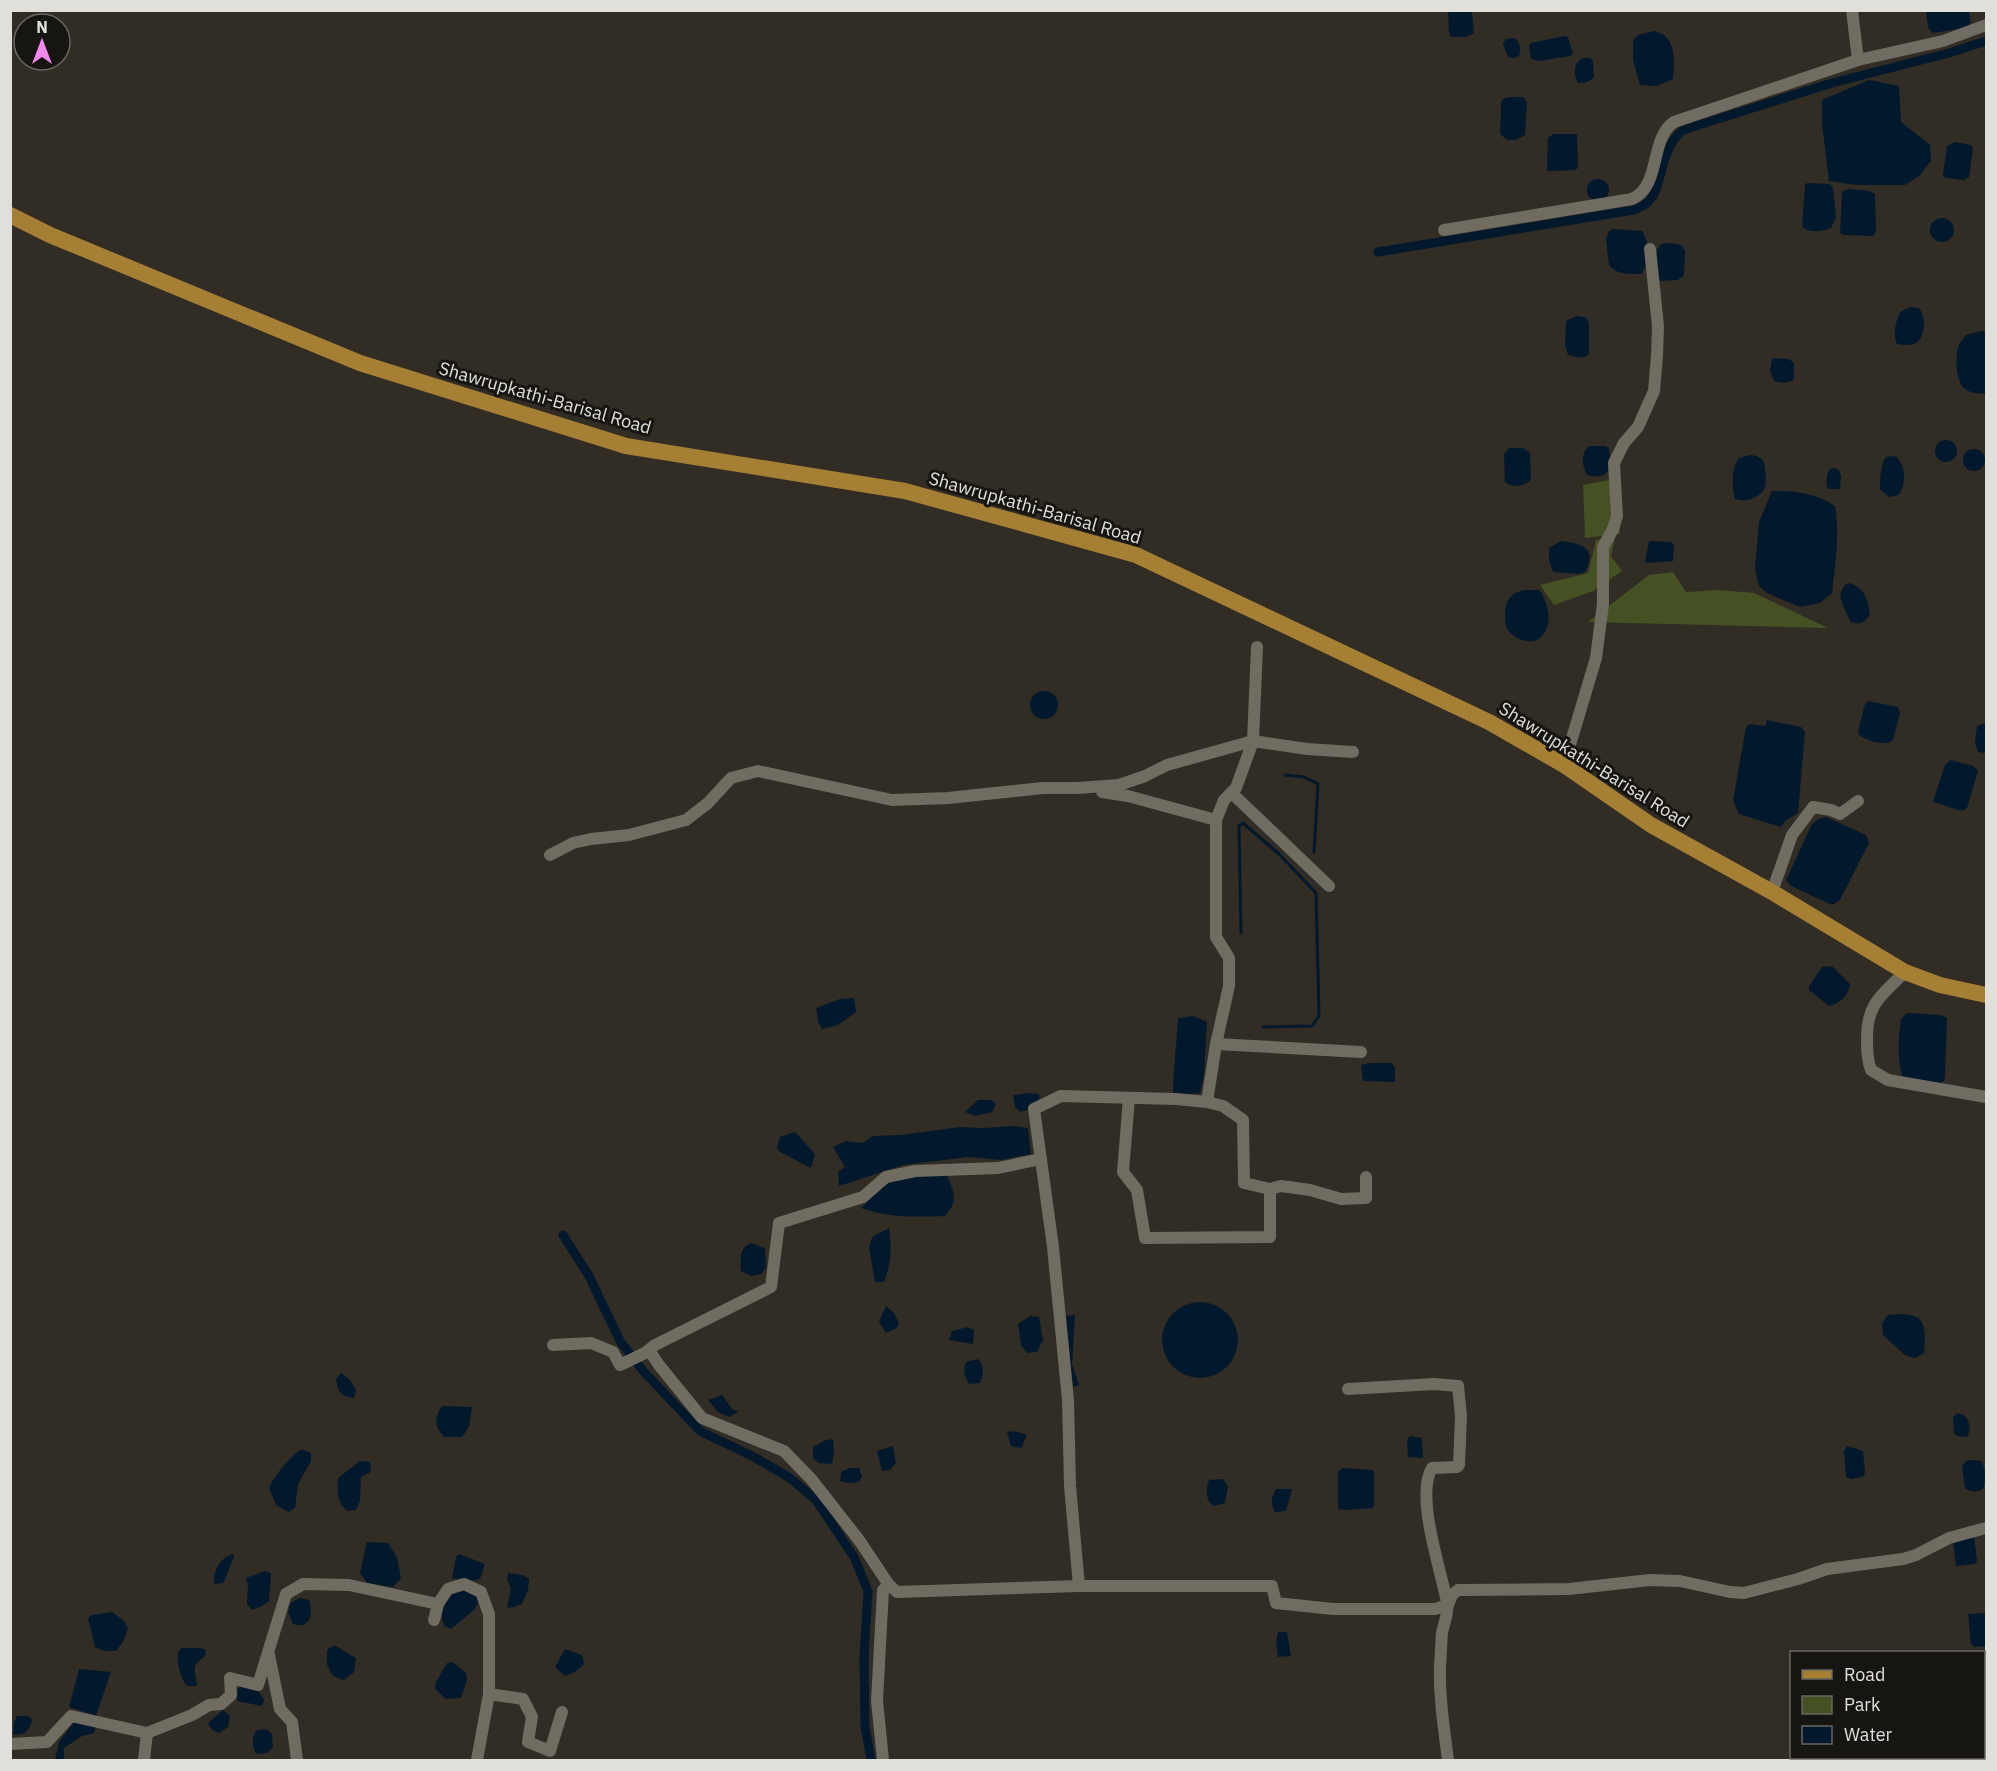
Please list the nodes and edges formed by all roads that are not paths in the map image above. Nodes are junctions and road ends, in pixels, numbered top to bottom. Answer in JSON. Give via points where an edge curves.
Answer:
{"nodes":[{"id":1,"x":1852,"y":10,"type":"edge"},
{"id":2,"x":1986,"y":25,"type":"edge"},
{"id":3,"x":1858,"y":60,"type":"junction"},
{"id":4,"x":10,"y":215,"type":"edge"},
{"id":5,"x":1444,"y":230,"type":"dead end"},
{"id":6,"x":1650,"y":249,"type":"dead end"},
{"id":7,"x":1257,"y":647,"type":"dead end"},
{"id":8,"x":1253,"y":741,"type":"junction"},
{"id":9,"x":1353,"y":752,"type":"dead end"},
{"id":10,"x":1564,"y":765,"type":"junction"},
{"id":11,"x":1077,"y":789,"type":"junction"},
{"id":12,"x":1237,"y":798,"type":"dead end"},
{"id":13,"x":1858,"y":801,"type":"dead end"},
{"id":14,"x":1216,"y":820,"type":"junction"},
{"id":15,"x":550,"y":855,"type":"dead end"},
{"id":16,"x":1329,"y":886,"type":"dead end"},
{"id":17,"x":1772,"y":892,"type":"junction"},
{"id":18,"x":1905,"y":972,"type":"junction"},
{"id":19,"x":1986,"y":995,"type":"edge"},
{"id":20,"x":1216,"y":1044,"type":"junction"},
{"id":21,"x":1361,"y":1052,"type":"dead end"},
{"id":22,"x":1986,"y":1097,"type":"edge"},
{"id":23,"x":1129,"y":1098,"type":"junction"},
{"id":24,"x":1207,"y":1102,"type":"junction"},
{"id":25,"x":1041,"y":1159,"type":"junction"},
{"id":26,"x":1366,"y":1177,"type":"dead end"},
{"id":27,"x":1270,"y":1188,"type":"junction"},
{"id":28,"x":553,"y":1345,"type":"dead end"},
{"id":29,"x":647,"y":1351,"type":"junction"},
{"id":30,"x":1348,"y":1389,"type":"dead end"},
{"id":31,"x":1986,"y":1528,"type":"edge"},
{"id":32,"x":889,"y":1585,"type":"junction"},
{"id":33,"x":1079,"y":1586,"type":"junction"},
{"id":34,"x":438,"y":1604,"type":"junction"},
{"id":35,"x":1448,"y":1605,"type":"junction"},
{"id":36,"x":434,"y":1620,"type":"dead end"},
{"id":37,"x":269,"y":1651,"type":"junction"},
{"id":38,"x":489,"y":1694,"type":"junction"},
{"id":39,"x":562,"y":1712,"type":"dead end"},
{"id":40,"x":147,"y":1733,"type":"junction"},
{"id":41,"x":10,"y":1744,"type":"edge"},
{"id":42,"x":144,"y":1761,"type":"edge"},
{"id":43,"x":297,"y":1761,"type":"edge"},
{"id":44,"x":477,"y":1761,"type":"edge"},
{"id":45,"x":883,"y":1761,"type":"edge"},
{"id":46,"x":1449,"y":1761,"type":"edge"}],
"edges":[{"from":1,"to":3,"type":"street"},
{"from":2,"to":3,"type":"street","via":[[1943,41]]},
{"from":3,"to":5,"type":"street","via":[[1674,122],[1665,131],[1647,186],[1632,199]]},
{"from":4,"to":10,"type":"main road","name":"Shawrupkathi-Barisal Road","via":[[360,363],[626,446],[905,491],[1136,555],[1489,722]]},
{"from":6,"to":10,"type":"street","via":[[1658,326],[1654,392],[1638,427],[1614,463],[1617,516],[1603,547],[1603,604],[1596,658]]},
{"from":7,"to":8,"type":"street"},
{"from":8,"to":9,"type":"street"},
{"from":8,"to":11,"type":"street","via":[[1167,765],[1119,785]]},
{"from":8,"to":14,"type":"street","via":[[1236,789],[1224,800]]},
{"from":10,"to":17,"type":"main road","name":"Shawrupkathi-Barisal Road","via":[[1651,825]]},
{"from":11,"to":14,"type":"street","via":[[1128,796]]},
{"from":11,"to":15,"type":"street","via":[[1043,788],[892,800],[758,771],[731,778],[686,820],[629,835],[573,843]]},
{"from":12,"to":16,"type":"street"},
{"from":13,"to":17,"type":"street","via":[[1840,814],[1814,807],[1792,835]]},
{"from":14,"to":20,"type":"street","via":[[1216,937],[1229,958],[1229,986]]},
{"from":17,"to":18,"type":"main road","name":"Shawrupkathi-Barisal Road"},
{"from":18,"to":19,"type":"main road","name":"Shawrupkathi-Barisal Road"},
{"from":18,"to":22,"type":"street","via":[[1875,1003],[1867,1020],[1870,1070],[1888,1080]]},
{"from":20,"to":21,"type":"street"},
{"from":20,"to":24,"type":"street"},
{"from":23,"to":24,"type":"street"},
{"from":23,"to":25,"type":"street","via":[[1061,1096],[1034,1109]]},
{"from":23,"to":27,"type":"street","via":[[1122,1172],[1137,1190],[1145,1238],[1270,1237]]},
{"from":24,"to":27,"type":"street","via":[[1223,1106],[1243,1120],[1244,1183]]},
{"from":25,"to":29,"type":"street","via":[[998,1168],[915,1171],[886,1177],[863,1197],[779,1223],[771,1287]]},
{"from":25,"to":33,"type":"street","via":[[1067,1388]]},
{"from":26,"to":27,"type":"street","via":[[1366,1198],[1341,1199],[1310,1190]]},
{"from":28,"to":29,"type":"street","via":[[591,1343],[613,1352],[620,1365]]},
{"from":29,"to":32,"type":"street","via":[[702,1418],[784,1451],[852,1531]]},
{"from":30,"to":35,"type":"street","via":[[1458,1386],[1459,1465],[1431,1468],[1428,1492],[1429,1529]]},
{"from":31,"to":35,"type":"street","via":[[1949,1538],[1903,1559],[1827,1569],[1743,1593],[1680,1581],[1650,1580],[1569,1589],[1458,1590]]},
{"from":32,"to":33,"type":"street","via":[[897,1592]]},
{"from":32,"to":45,"type":"street","via":[[883,1590],[877,1701]]},
{"from":33,"to":35,"type":"street","via":[[1272,1586],[1276,1603],[1333,1609],[1435,1609]]},
{"from":34,"to":36,"type":"street"},
{"from":34,"to":37,"type":"street","via":[[349,1585],[303,1584],[286,1594]]},
{"from":34,"to":38,"type":"street","via":[[448,1589],[464,1584],[481,1592],[489,1614]]},
{"from":35,"to":46,"type":"street","via":[[1440,1677]]},
{"from":37,"to":40,"type":"street","via":[[258,1685],[230,1678],[231,1695],[221,1704],[209,1705]]},
{"from":37,"to":43,"type":"street","via":[[280,1709],[292,1722]]},
{"from":38,"to":39,"type":"street","via":[[523,1699],[532,1717],[528,1742],[550,1751]]},
{"from":38,"to":44,"type":"street"},
{"from":40,"to":41,"type":"street","via":[[71,1716],[47,1742]]},
{"from":40,"to":42,"type":"street"}]}
